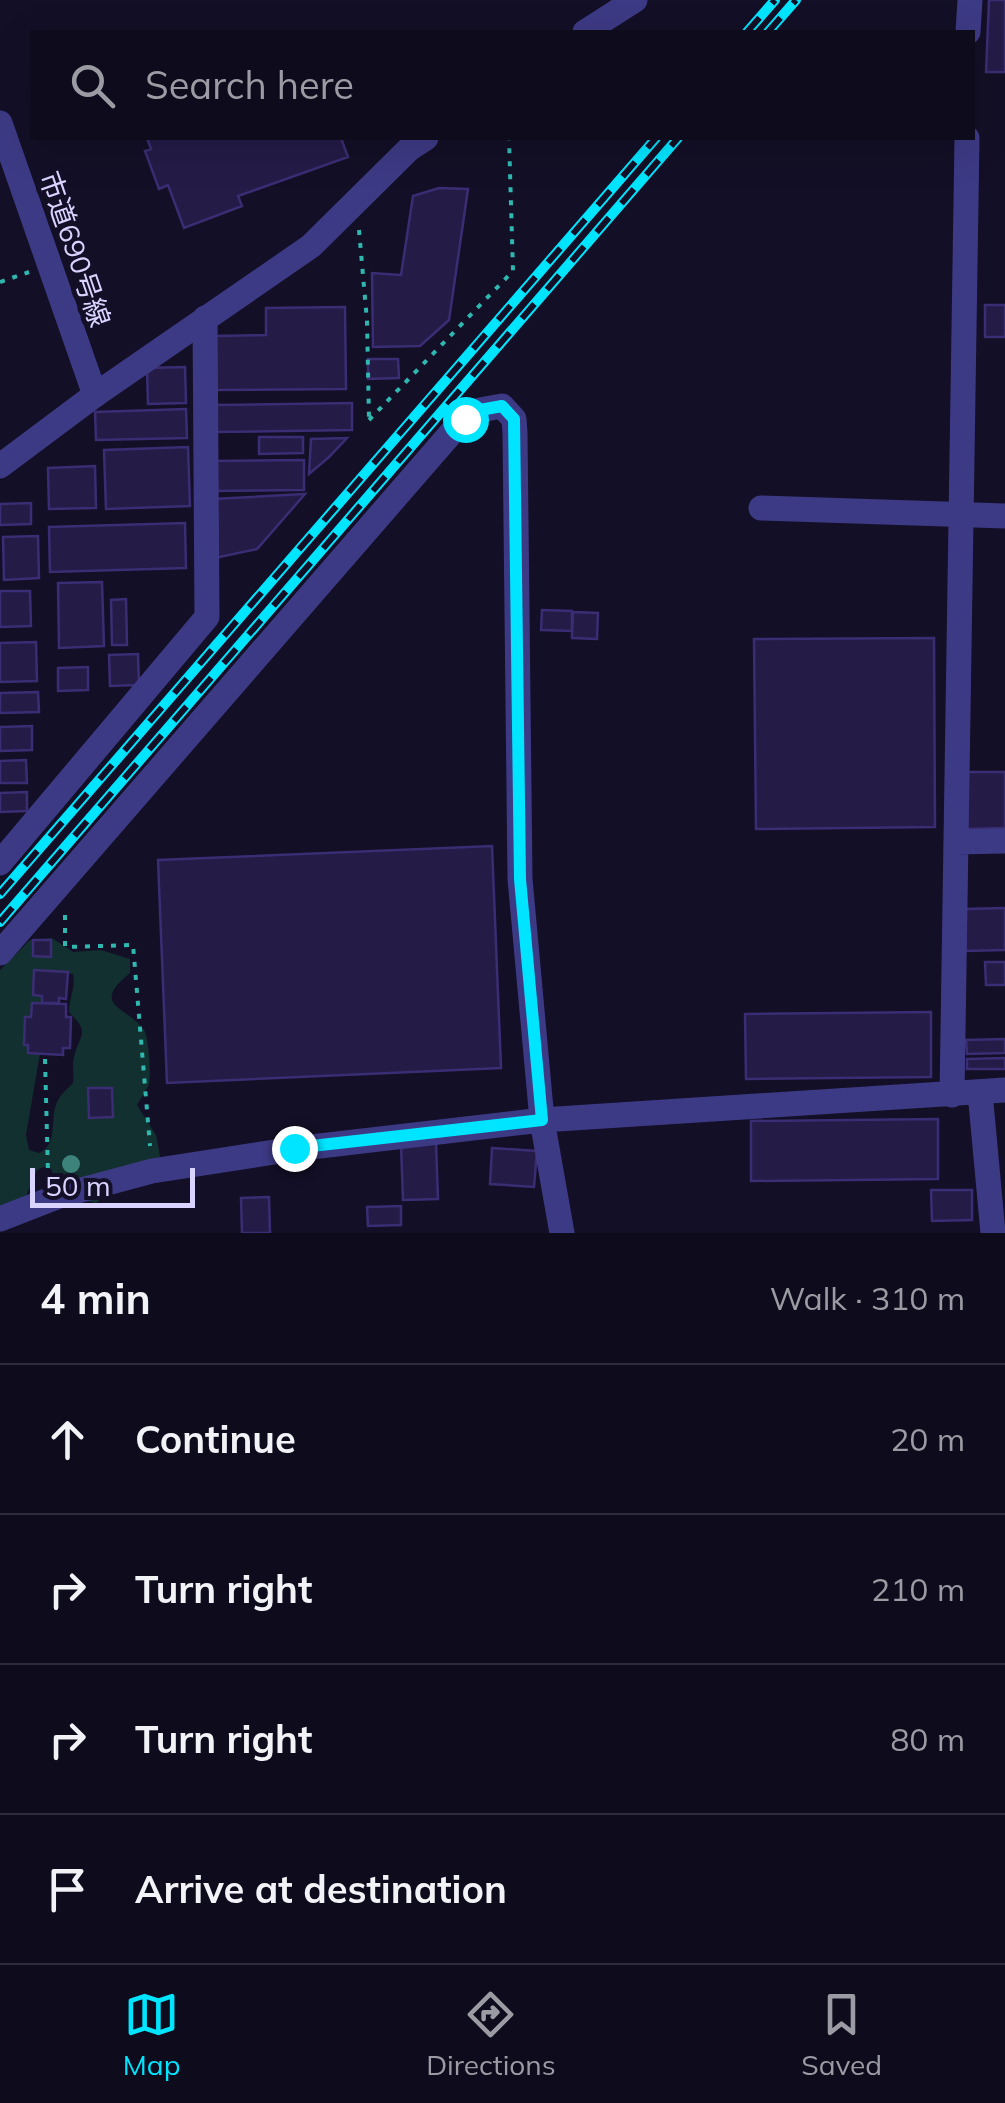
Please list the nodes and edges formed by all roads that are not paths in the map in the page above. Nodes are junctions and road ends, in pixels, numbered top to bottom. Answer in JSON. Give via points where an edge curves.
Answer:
{"nodes":[{"id":1,"x":635,"y":0,"type":"edge"},
{"id":2,"x":970,"y":0,"type":"edge"},
{"id":3,"x":588,"y":30,"type":"edge"},
{"id":4,"x":968,"y":30,"type":"edge"},
{"id":5,"x":0,"y":123,"type":"edge"},
{"id":6,"x":423,"y":140,"type":"edge"},
{"id":7,"x":967,"y":140,"type":"edge"},
{"id":8,"x":205,"y":318,"type":"junction"},
{"id":9,"x":94,"y":395,"type":"junction"},
{"id":10,"x":0,"y":466,"type":"edge"},
{"id":11,"x":761,"y":508,"type":"dead end"},
{"id":12,"x":961,"y":515,"type":"junction"},
{"id":13,"x":1005,"y":516,"type":"edge"},
{"id":14,"x":1005,"y":841,"type":"edge"},
{"id":15,"x":956,"y":842,"type":"junction"},
{"id":16,"x":0,"y":863,"type":"edge"},
{"id":17,"x":0,"y":953,"type":"edge"},
{"id":18,"x":993,"y":1091,"type":"edge"},
{"id":19,"x":952,"y":1096,"type":"junction"},
{"id":20,"x":542,"y":1120,"type":"junction"},
{"id":21,"x":0,"y":1219,"type":"edge"},
{"id":22,"x":562,"y":1233,"type":"edge"},
{"id":23,"x":993,"y":1233,"type":"edge"}],
"edges":[{"from":1,"to":3,"type":"street"},
{"from":2,"to":4,"type":"street"},
{"from":5,"to":9,"type":"street","name":"市道690号線"},
{"from":6,"to":8,"type":"street","via":[[312,246]]},
{"from":7,"to":12,"type":"street"},
{"from":8,"to":9,"type":"street"},
{"from":8,"to":16,"type":"street","via":[[208,617]]},
{"from":9,"to":10,"type":"street"},
{"from":11,"to":12,"type":"street"},
{"from":12,"to":13,"type":"street"},
{"from":12,"to":15,"type":"street"},
{"from":14,"to":15,"type":"street"},
{"from":15,"to":19,"type":"street"},
{"from":17,"to":20,"type":"street","via":[[452,432],[480,410],[502,406],[514,419],[515,433],[520,879]]},
{"from":18,"to":19,"type":"street"},
{"from":18,"to":23,"type":"street"},
{"from":19,"to":20,"type":"street"},
{"from":20,"to":21,"type":"street","via":[[152,1171]]},
{"from":20,"to":22,"type":"street"}]}
